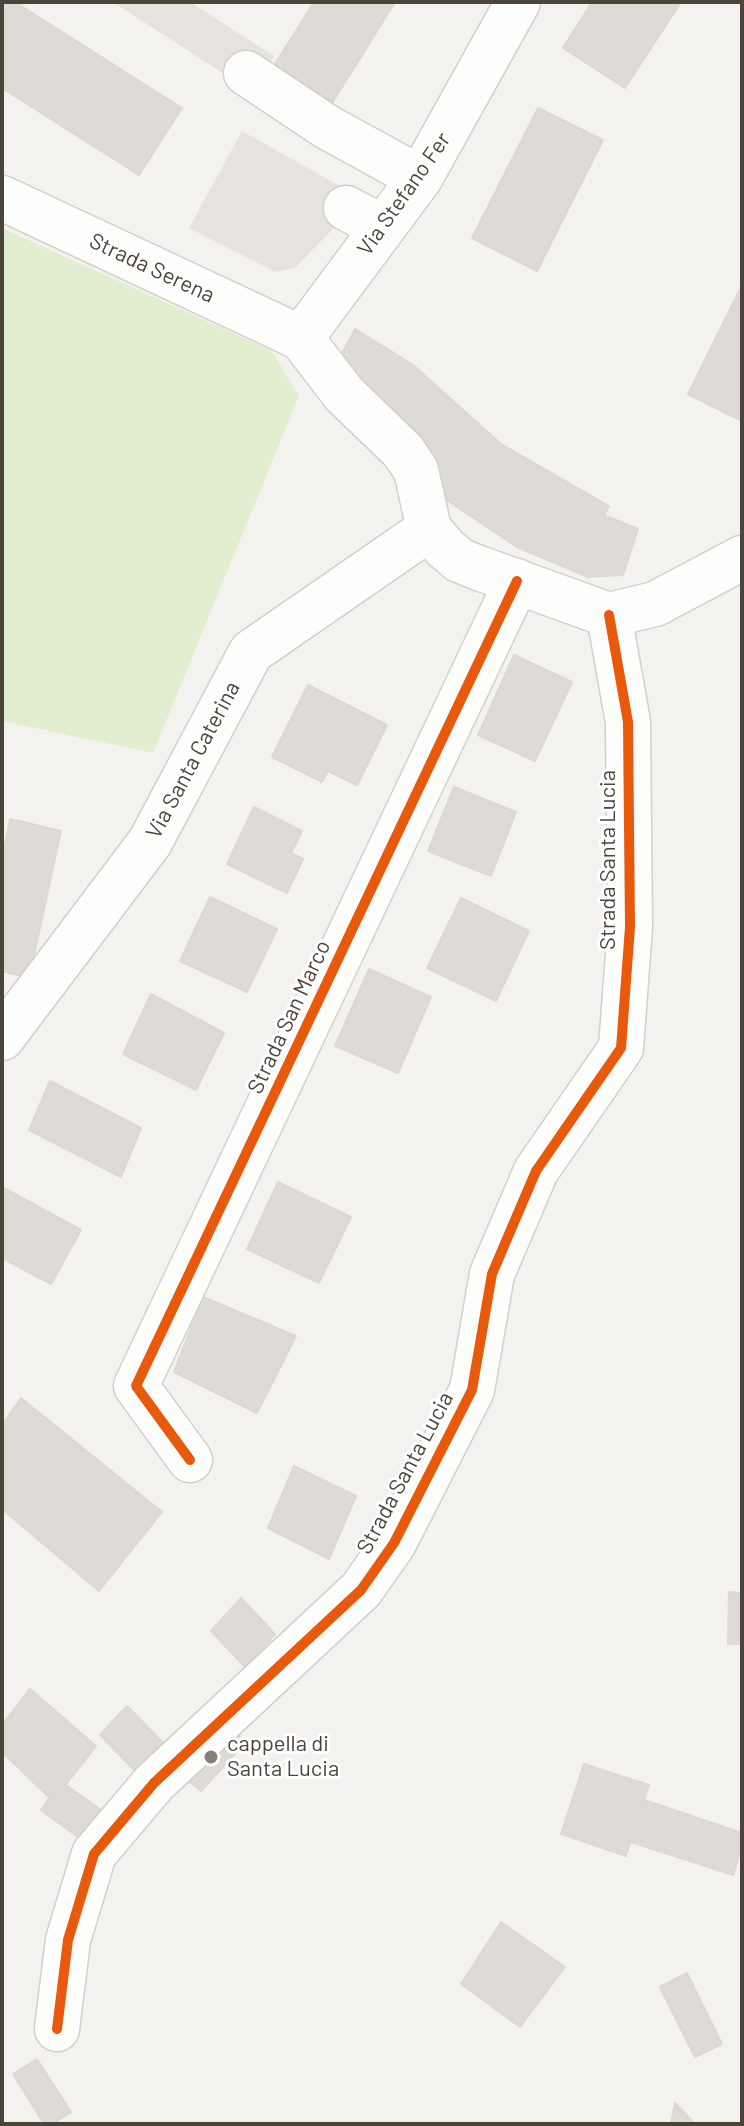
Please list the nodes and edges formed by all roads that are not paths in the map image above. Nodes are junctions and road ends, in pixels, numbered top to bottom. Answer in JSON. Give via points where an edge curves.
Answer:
{"nodes":[{"id":1,"x":518,"y":2,"type":"edge"},
{"id":2,"x":246,"y":73,"type":"dead end"},
{"id":3,"x":420,"y":178,"type":"junction"},
{"id":4,"x":2,"y":198,"type":"edge"},
{"id":5,"x":301,"y":338,"type":"junction"},
{"id":6,"x":429,"y":529,"type":"junction"},
{"id":7,"x":742,"y":558,"type":"edge"},
{"id":8,"x":517,"y":581,"type":"junction"},
{"id":9,"x":609,"y":615,"type":"junction"},
{"id":10,"x":2,"y":1038,"type":"edge"},
{"id":11,"x":190,"y":1460,"type":"dead end"},
{"id":12,"x":57,"y":2029,"type":"dead end"}],
"edges":[{"from":1,"to":3,"type":"street","name":"Via Stefano Fer"},
{"from":2,"to":3,"type":"street","via":[[327,127]]},
{"from":3,"to":5,"type":"street","name":"Via Stefano Fer","via":[[364,218]]},
{"from":4,"to":5,"type":"street","name":"Strada Serena"},
{"from":5,"to":6,"type":"street","via":[[344,394],[416,470]]},
{"from":6,"to":8,"type":"street","via":[[459,560]]},
{"from":6,"to":10,"type":"street","name":"Via Santa Caterina","via":[[251,652],[150,842]]},
{"from":7,"to":9,"type":"street","via":[[655,604]]},
{"from":8,"to":9,"type":"street"},
{"from":8,"to":11,"type":"street","name":"Strada San Marco","via":[[136,1386]]},
{"from":9,"to":12,"type":"street","name":"Strada Santa Lucia","via":[[628,722],[630,927],[621,1048],[536,1171],[492,1274],[472,1390],[394,1543],[361,1590],[154,1783],[94,1854],[68,1940]]}]}
